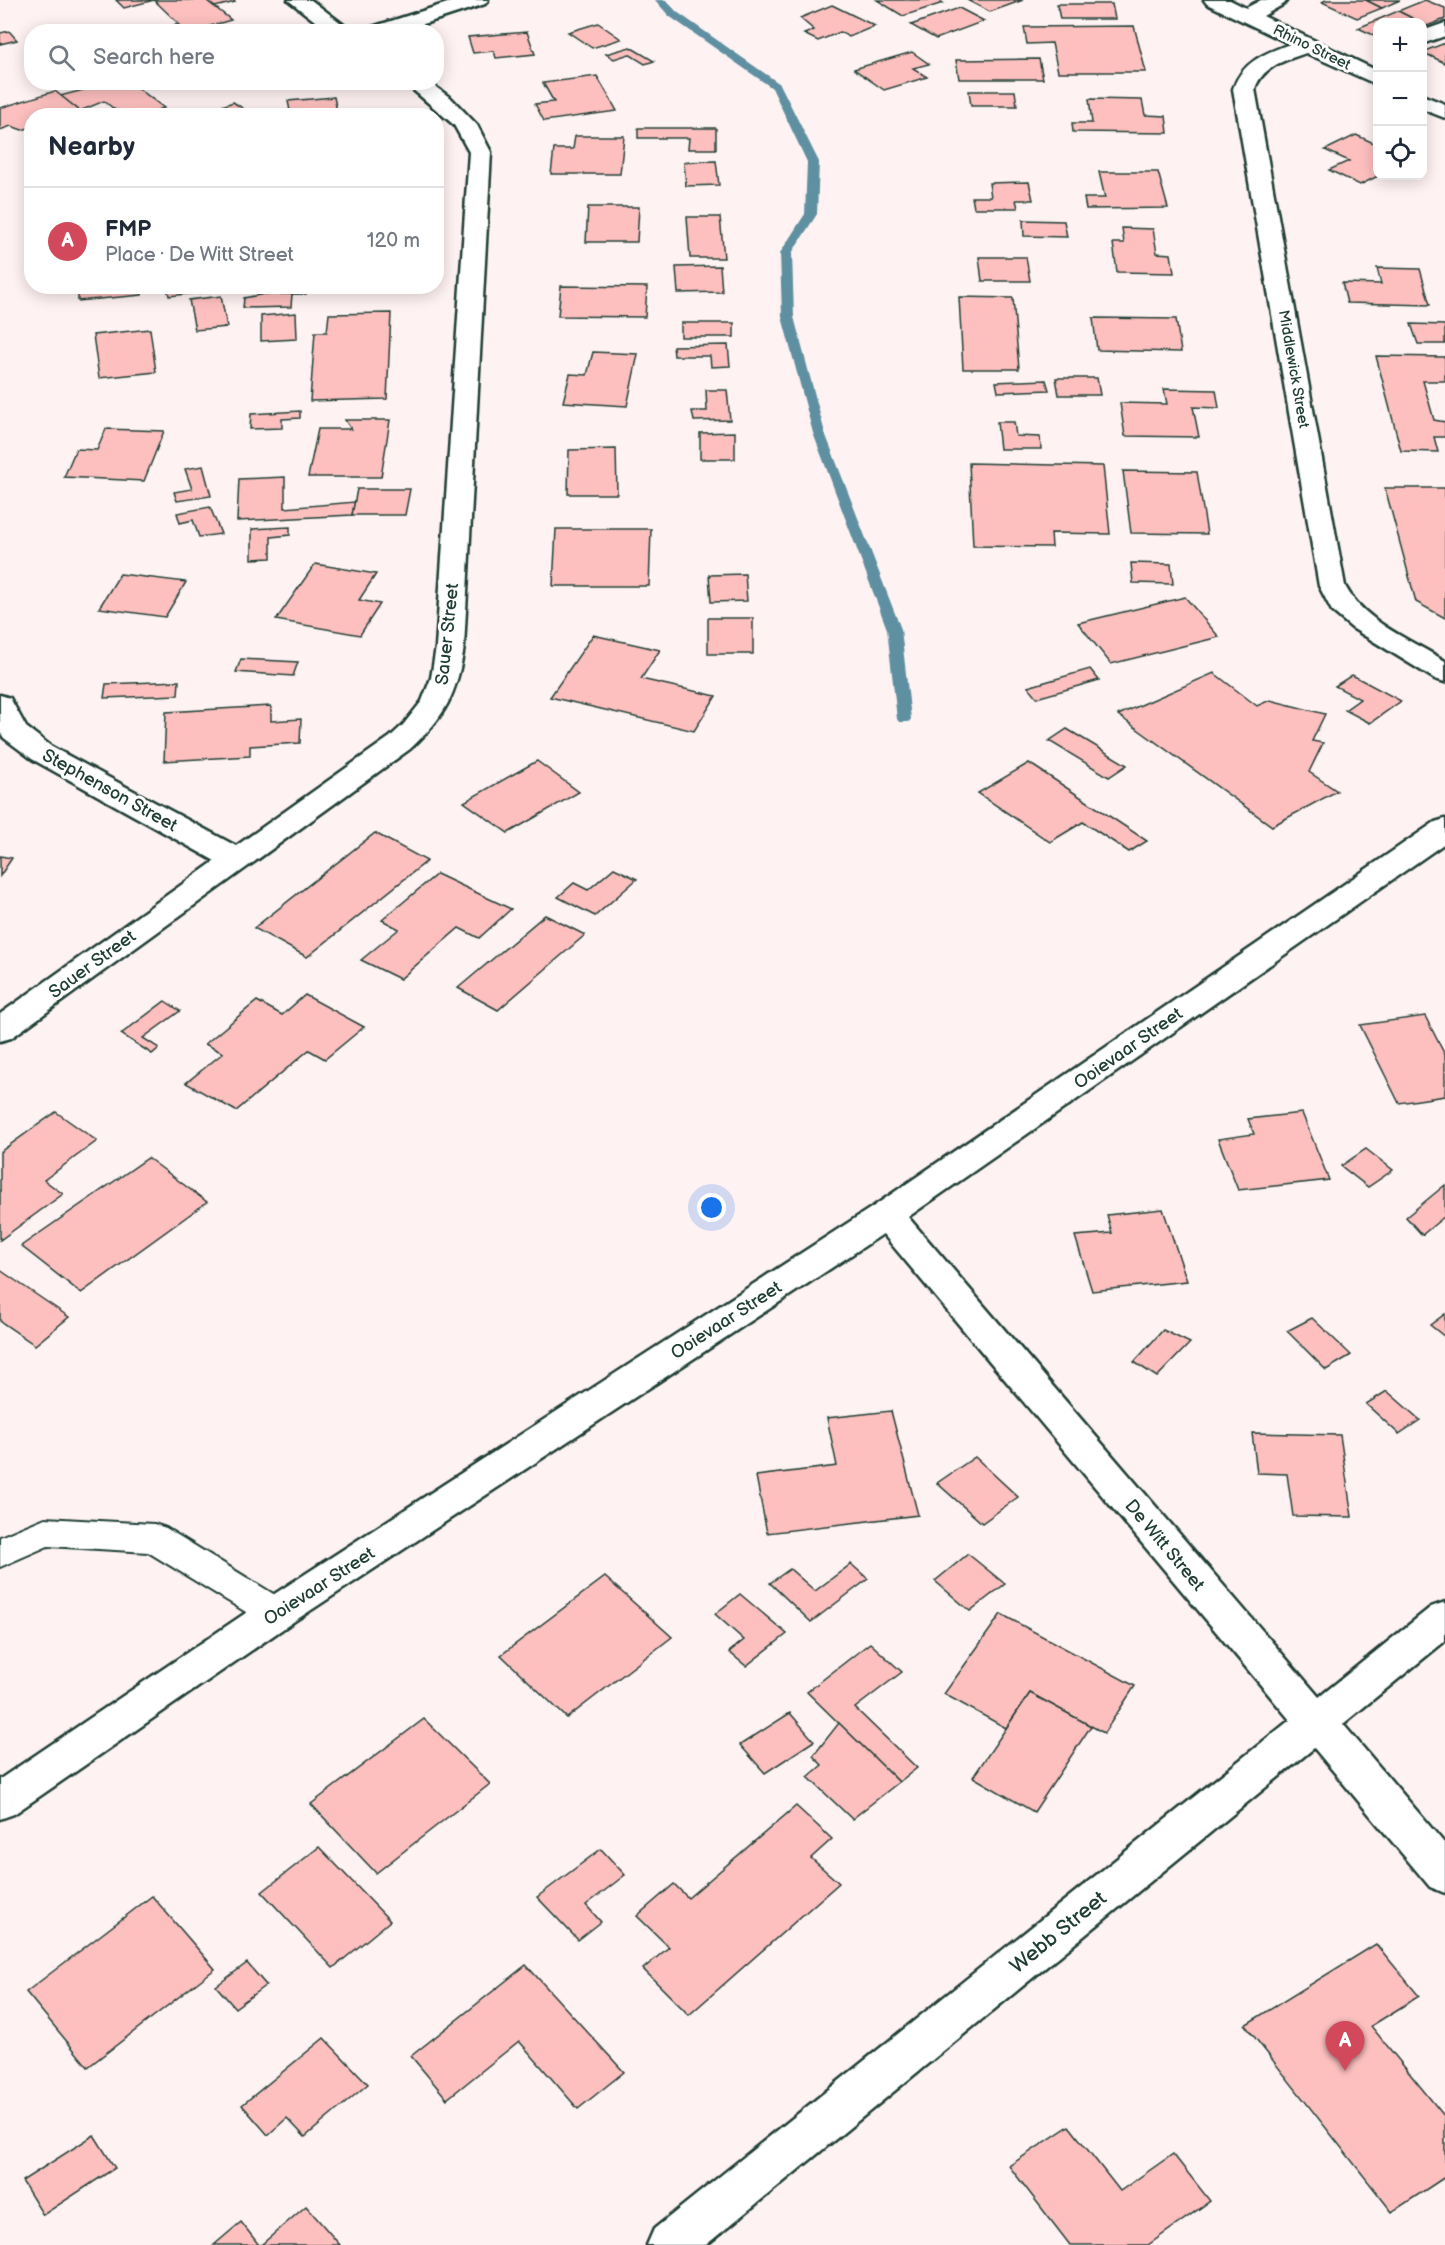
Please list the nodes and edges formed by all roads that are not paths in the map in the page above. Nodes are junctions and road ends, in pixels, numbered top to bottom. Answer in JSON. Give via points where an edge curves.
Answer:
{"nodes":[{"id":1,"x":297,"y":0,"type":"edge"},
{"id":2,"x":478,"y":0,"type":"edge"},
{"id":3,"x":1214,"y":0,"type":"edge"},
{"id":4,"x":1277,"y":0,"type":"edge"},
{"id":5,"x":1246,"y":16,"type":"junction"},
{"id":6,"x":332,"y":24,"type":"edge"},
{"id":7,"x":402,"y":24,"type":"edge"},
{"id":8,"x":1445,"y":29,"type":"edge"},
{"id":9,"x":1427,"y":36,"type":"edge"},
{"id":10,"x":1307,"y":45,"type":"junction"},
{"id":11,"x":1373,"y":58,"type":"edge"},
{"id":12,"x":1353,"y":67,"type":"junction"},
{"id":13,"x":1373,"y":77,"type":"edge"},
{"id":14,"x":425,"y":90,"type":"edge"},
{"id":15,"x":1427,"y":103,"type":"edge"},
{"id":16,"x":1445,"y":112,"type":"edge"},
{"id":17,"x":1445,"y":673,"type":"edge"},
{"id":18,"x":0,"y":704,"type":"edge"},
{"id":19,"x":1445,"y":829,"type":"edge"},
{"id":20,"x":237,"y":860,"type":"junction"},
{"id":21,"x":0,"y":1030,"type":"edge"},
{"id":22,"x":886,"y":1215,"type":"junction"},
{"id":23,"x":0,"y":1553,"type":"edge"},
{"id":24,"x":276,"y":1613,"type":"junction"},
{"id":25,"x":1445,"y":1618,"type":"edge"},
{"id":26,"x":1317,"y":1723,"type":"junction"},
{"id":27,"x":0,"y":1801,"type":"edge"},
{"id":28,"x":1445,"y":1874,"type":"edge"},
{"id":29,"x":670,"y":2245,"type":"edge"}],
"edges":[{"from":1,"to":6,"type":"street"},
{"from":2,"to":7,"type":"street"},
{"from":3,"to":5,"type":"street","name":"Rhino Street"},
{"from":4,"to":5,"type":"street"},
{"from":5,"to":10,"type":"street","name":"Rhino Street"},
{"from":8,"to":9,"type":"street"},
{"from":10,"to":12,"type":"street","name":"Rhino Street"},
{"from":10,"to":17,"type":"street","name":"Middlewick Street","via":[[1256,67],[1246,78],[1244,89],[1332,586],[1342,605],[1362,622]]},
{"from":11,"to":12,"type":"street"},
{"from":12,"to":13,"type":"street","name":"Rhino Street"},
{"from":14,"to":20,"type":"street","name":"Sauer Street","via":[[469,126],[480,152],[446,675],[428,718],[400,743]]},
{"from":15,"to":16,"type":"street"},
{"from":18,"to":20,"type":"street","name":"Stephenson Street","via":[[14,732],[42,753]]},
{"from":19,"to":22,"type":"street","name":"Ooievaar Street"},
{"from":20,"to":21,"type":"street","name":"Sauer Street"},
{"from":22,"to":24,"type":"street","name":"Ooievaar Street"},
{"from":22,"to":26,"type":"street","name":"De Witt Street"},
{"from":23,"to":24,"type":"lane","via":[[45,1532],[154,1538]]},
{"from":24,"to":27,"type":"street","name":"Ooievaar Street"},
{"from":25,"to":26,"type":"street","name":"Webb Street"},
{"from":26,"to":28,"type":"street","name":"De Witt Street"},
{"from":26,"to":29,"type":"street","name":"Webb Street"}]}
